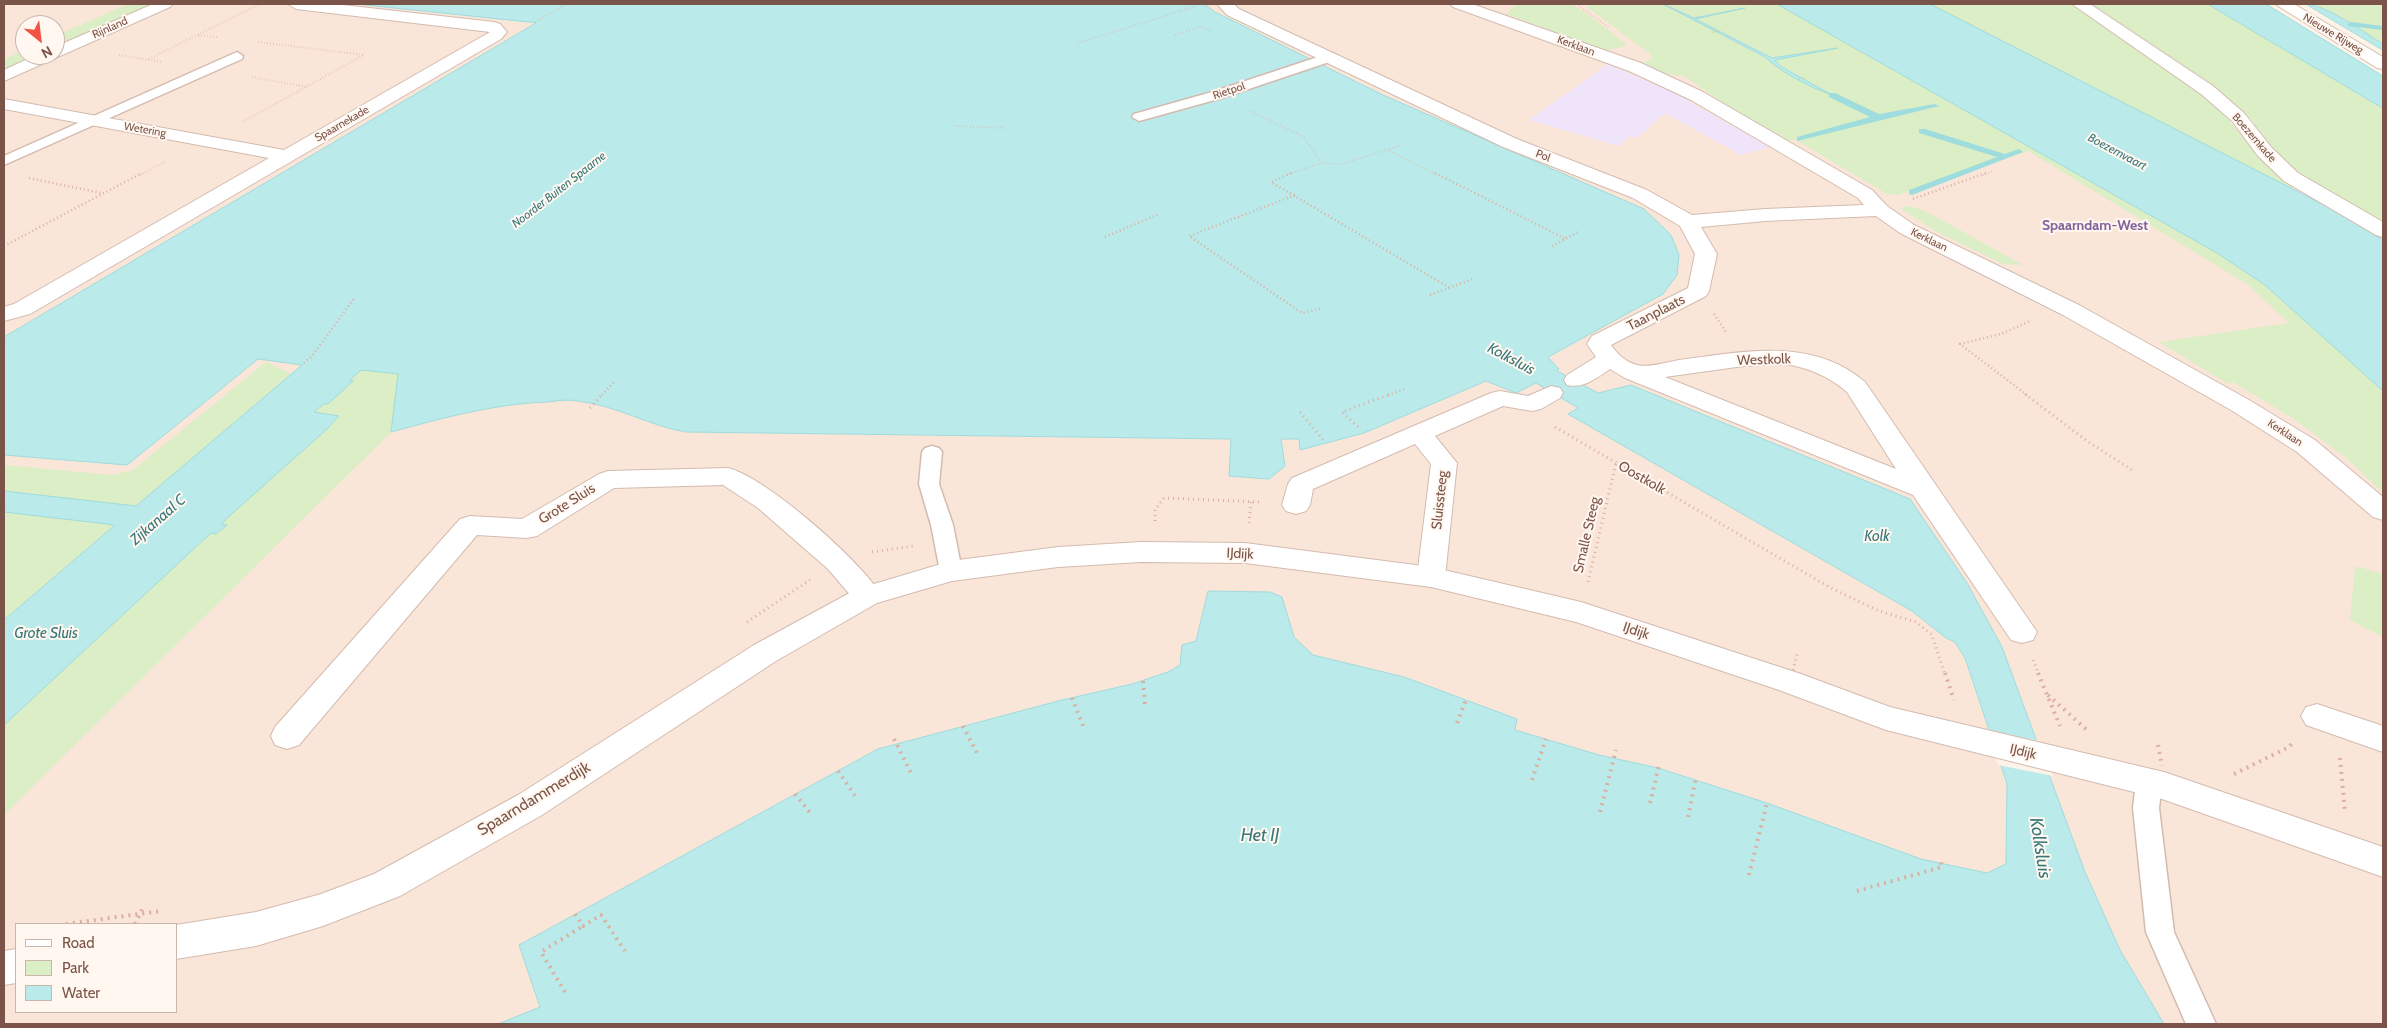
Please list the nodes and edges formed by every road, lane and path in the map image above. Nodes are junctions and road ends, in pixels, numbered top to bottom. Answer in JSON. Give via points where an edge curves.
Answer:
{"nodes":[{"id":1,"x":165,"y":4,"type":"edge"},
{"id":2,"x":260,"y":4,"type":"edge"},
{"id":3,"x":296,"y":4,"type":"edge"},
{"id":4,"x":567,"y":4,"type":"edge"},
{"id":5,"x":1205,"y":4,"type":"edge"},
{"id":6,"x":1225,"y":4,"type":"edge"},
{"id":7,"x":1458,"y":4,"type":"edge"},
{"id":8,"x":2080,"y":4,"type":"edge"},
{"id":9,"x":2283,"y":4,"type":"edge"},
{"id":10,"x":535,"y":22,"type":"dead end"},
{"id":11,"x":1719,"y":31,"type":"dead end"},
{"id":12,"x":1712,"y":32,"type":"dead end"},
{"id":13,"x":198,"y":35,"type":"junction"},
{"id":14,"x":217,"y":37,"type":"dead end"},
{"id":15,"x":256,"y":42,"type":"dead end"},
{"id":16,"x":1078,"y":43,"type":"dead end"},
{"id":17,"x":65,"y":49,"type":"edge"},
{"id":18,"x":238,"y":56,"type":"dead end"},
{"id":19,"x":147,"y":59,"type":"dead end"},
{"id":20,"x":1324,"y":60,"type":"junction"},
{"id":21,"x":2383,"y":64,"type":"edge"},
{"id":22,"x":28,"y":65,"type":"edge"},
{"id":23,"x":4,"y":76,"type":"edge"},
{"id":24,"x":1806,"y":78,"type":"dead end"},
{"id":25,"x":1799,"y":80,"type":"dead end"},
{"id":26,"x":1217,"y":95,"type":"junction"},
{"id":27,"x":4,"y":104,"type":"edge"},
{"id":28,"x":1139,"y":117,"type":"dead end"},
{"id":29,"x":92,"y":121,"type":"junction"},
{"id":30,"x":244,"y":121,"type":"dead end"},
{"id":31,"x":955,"y":126,"type":"dead end"},
{"id":32,"x":1004,"y":128,"type":"dead end"},
{"id":33,"x":206,"y":141,"type":"junction"},
{"id":34,"x":1399,"y":146,"type":"dead end"},
{"id":35,"x":1389,"y":150,"type":"junction"},
{"id":36,"x":287,"y":156,"type":"junction"},
{"id":37,"x":4,"y":162,"type":"edge"},
{"id":38,"x":1321,"y":163,"type":"junction"},
{"id":39,"x":1993,"y":171,"type":"dead end"},
{"id":40,"x":22,"y":177,"type":"dead end"},
{"id":41,"x":102,"y":193,"type":"junction"},
{"id":42,"x":1295,"y":195,"type":"junction"},
{"id":43,"x":1878,"y":207,"type":"junction"},
{"id":44,"x":1159,"y":214,"type":"dead end"},
{"id":45,"x":1688,"y":222,"type":"junction"},
{"id":46,"x":2383,"y":231,"type":"edge"},
{"id":47,"x":1580,"y":232,"type":"dead end"},
{"id":48,"x":1104,"y":237,"type":"dead end"},
{"id":49,"x":1566,"y":238,"type":"junction"},
{"id":50,"x":4,"y":246,"type":"edge"},
{"id":51,"x":1552,"y":246,"type":"dead end"},
{"id":52,"x":1473,"y":278,"type":"dead end"},
{"id":53,"x":1450,"y":288,"type":"junction"},
{"id":54,"x":1698,"y":291,"type":"junction"},
{"id":55,"x":1430,"y":295,"type":"dead end"},
{"id":56,"x":355,"y":297,"type":"dead end"},
{"id":57,"x":2065,"y":306,"type":"junction"},
{"id":58,"x":1323,"y":308,"type":"dead end"},
{"id":59,"x":4,"y":314,"type":"edge"},
{"id":60,"x":1609,"y":359,"type":"junction"},
{"id":61,"x":1744,"y":359,"type":"junction"},
{"id":62,"x":304,"y":363,"type":"dead end"},
{"id":63,"x":1634,"y":373,"type":"junction"},
{"id":64,"x":1576,"y":380,"type":"dead end"},
{"id":65,"x":614,"y":382,"type":"dead end"},
{"id":66,"x":1405,"y":389,"type":"dead end"},
{"id":67,"x":1542,"y":398,"type":"joint"},
{"id":68,"x":590,"y":408,"type":"dead end"},
{"id":69,"x":1300,"y":412,"type":"dead end"},
{"id":70,"x":1364,"y":432,"type":"dead end"},
{"id":71,"x":1418,"y":433,"type":"junction"},
{"id":72,"x":1326,"y":442,"type":"dead end"},
{"id":73,"x":932,"y":452,"type":"dead end"},
{"id":74,"x":1616,"y":463,"type":"junction"},
{"id":75,"x":2132,"y":470,"type":"dead end"},
{"id":76,"x":1922,"y":489,"type":"junction"},
{"id":77,"x":1251,"y":502,"type":"dead end"},
{"id":78,"x":1296,"y":505,"type":"dead end"},
{"id":79,"x":2383,"y":511,"type":"edge"},
{"id":80,"x":1155,"y":523,"type":"dead end"},
{"id":81,"x":838,"y":562,"type":"junction"},
{"id":82,"x":951,"y":571,"type":"junction"},
{"id":83,"x":1431,"y":577,"type":"junction"},
{"id":84,"x":867,"y":596,"type":"junction"},
{"id":85,"x":1581,"y":613,"type":"junction"},
{"id":86,"x":740,"y":627,"type":"dead end"},
{"id":87,"x":2022,"y":632,"type":"dead end"},
{"id":88,"x":1798,"y":651,"type":"dead end"},
{"id":89,"x":1793,"y":670,"type":"dead end"},
{"id":90,"x":1143,"y":681,"type":"dead end"},
{"id":91,"x":2048,"y":695,"type":"dead end"},
{"id":92,"x":1072,"y":698,"type":"dead end"},
{"id":93,"x":1466,"y":700,"type":"dead end"},
{"id":94,"x":1145,"y":704,"type":"dead end"},
{"id":95,"x":1955,"y":705,"type":"dead end"},
{"id":96,"x":2056,"y":714,"type":"dead end"},
{"id":97,"x":2327,"y":720,"type":"junction"},
{"id":98,"x":1457,"y":723,"type":"dead end"},
{"id":99,"x":963,"y":726,"type":"dead end"},
{"id":100,"x":1084,"y":728,"type":"dead end"},
{"id":101,"x":287,"y":736,"type":"dead end"},
{"id":102,"x":894,"y":739,"type":"dead end"},
{"id":103,"x":1546,"y":739,"type":"dead end"},
{"id":104,"x":2383,"y":739,"type":"edge"},
{"id":105,"x":2158,"y":746,"type":"dead end"},
{"id":106,"x":1616,"y":750,"type":"dead end"},
{"id":107,"x":979,"y":757,"type":"dead end"},
{"id":108,"x":1659,"y":764,"type":"dead end"},
{"id":109,"x":838,"y":771,"type":"dead end"},
{"id":110,"x":2155,"y":774,"type":"junction"},
{"id":111,"x":912,"y":775,"type":"dead end"},
{"id":112,"x":2231,"y":776,"type":"dead end"},
{"id":113,"x":1696,"y":777,"type":"dead end"},
{"id":114,"x":1532,"y":780,"type":"dead end"},
{"id":115,"x":794,"y":794,"type":"dead end"},
{"id":116,"x":856,"y":797,"type":"dead end"},
{"id":117,"x":1650,"y":803,"type":"dead end"},
{"id":118,"x":1767,"y":804,"type":"dead end"},
{"id":119,"x":1600,"y":812,"type":"dead end"},
{"id":120,"x":2345,"y":814,"type":"dead end"},
{"id":121,"x":812,"y":815,"type":"dead end"},
{"id":122,"x":1688,"y":817,"type":"dead end"},
{"id":123,"x":1940,"y":859,"type":"dead end"},
{"id":124,"x":2383,"y":862,"type":"edge"},
{"id":125,"x":1749,"y":875,"type":"dead end"},
{"id":126,"x":1857,"y":891,"type":"dead end"},
{"id":127,"x":143,"y":908,"type":"dead end"},
{"id":128,"x":166,"y":910,"type":"dead end"},
{"id":129,"x":575,"y":914,"type":"dead end"},
{"id":130,"x":73,"y":923,"type":"edge"},
{"id":131,"x":136,"y":923,"type":"edge"},
{"id":132,"x":583,"y":926,"type":"junction"},
{"id":133,"x":178,"y":942,"type":"edge"},
{"id":134,"x":625,"y":951,"type":"dead end"},
{"id":135,"x":565,"y":992,"type":"dead end"},
{"id":136,"x":2202,"y":1024,"type":"edge"}],
"edges":[{"from":1,"to":17,"type":"street","name":"Rijnland"},
{"from":2,"to":13,"type":"path"},
{"from":3,"to":36,"type":"street","name":"Spaarnekade","via":[[494,27],[499,32]]},
{"from":4,"to":10,"type":"path"},
{"from":5,"to":16,"type":"path"},
{"from":6,"to":20,"type":"street","name":"Pol","via":[[1233,12]]},
{"from":7,"to":43,"type":"street","name":"Kerklaan","via":[[1635,68],[1697,96],[1866,194]]},
{"from":8,"to":46,"type":"street","name":"Boezemkade","via":[[2207,90],[2238,117],[2264,152],[2291,177]]},
{"from":9,"to":21,"type":"street","name":"Nieuwe Rijweg"},
{"from":11,"to":12,"type":"path"},
{"from":13,"to":14,"type":"path"},
{"from":13,"to":19,"type":"path"},
{"from":15,"to":30,"type":"path","via":[[364,55]]},
{"from":18,"to":29,"type":"lane"},
{"from":20,"to":26,"type":"lane","name":"Rietpol"},
{"from":20,"to":45,"type":"street","name":"Pol","via":[[1510,143],[1640,194]]},
{"from":22,"to":23,"type":"street"},
{"from":24,"to":25,"type":"path"},
{"from":26,"to":28,"type":"lane","name":"Rietpol"},
{"from":26,"to":38,"type":"path","via":[[1304,137]]},
{"from":27,"to":29,"type":"street","name":"Wetering"},
{"from":29,"to":33,"type":"street","name":"Wetering"},
{"from":29,"to":37,"type":"lane"},
{"from":31,"to":32,"type":"path"},
{"from":33,"to":36,"type":"street","name":"Wetering"},
{"from":33,"to":41,"type":"path"},
{"from":34,"to":35,"type":"path"},
{"from":35,"to":38,"type":"path","via":[[1340,164]]},
{"from":35,"to":49,"type":"path"},
{"from":36,"to":59,"type":"street","name":"Spaarnekade","via":[[22,309]]},
{"from":38,"to":42,"type":"path","via":[[1272,180]]},
{"from":39,"to":43,"type":"path","via":[[1910,200]]},
{"from":40,"to":41,"type":"path"},
{"from":41,"to":50,"type":"path"},
{"from":42,"to":53,"type":"path"},
{"from":42,"to":58,"type":"path","via":[[1189,236],[1302,313]]},
{"from":43,"to":45,"type":"street"},
{"from":43,"to":57,"type":"street","name":"Kerklaan","via":[[1907,229]]},
{"from":44,"to":48,"type":"path"},
{"from":45,"to":54,"type":"street","name":"Taanplaats","via":[[1706,254]]},
{"from":47,"to":49,"type":"path"},
{"from":49,"to":51,"type":"path"},
{"from":52,"to":53,"type":"path"},
{"from":53,"to":55,"type":"path"},
{"from":54,"to":60,"type":"street","name":"Taanplaats","via":[[1600,341]]},
{"from":54,"to":61,"type":"path"},
{"from":56,"to":62,"type":"path"},
{"from":57,"to":75,"type":"path","via":[[2001,334],[1960,344],[2002,373],[2099,451]]},
{"from":57,"to":79,"type":"street","name":"Kerklaan","via":[[2306,446]]},
{"from":60,"to":63,"type":"street"},
{"from":60,"to":64,"type":"street"},
{"from":61,"to":63,"type":"street","name":"Westkolk"},
{"from":61,"to":76,"type":"street","name":"Westkolk","via":[[1796,358],[1847,379],[1856,387]]},
{"from":63,"to":76,"type":"street"},
{"from":65,"to":68,"type":"path"},
{"from":66,"to":70,"type":"path","via":[[1342,412]]},
{"from":67,"to":71,"type":"street","via":[[1500,398]]},
{"from":67,"to":74,"type":"path","name":"Oostkolk","via":[[1555,427]]},
{"from":69,"to":72,"type":"path"},
{"from":71,"to":78,"type":"street","via":[[1301,484]]},
{"from":71,"to":83,"type":"street","name":"Sluissteeg","via":[[1444,463]]},
{"from":73,"to":82,"type":"lane","via":[[929,484],[942,525]]},
{"from":74,"to":85,"type":"path","name":"Smalle Steeg"},
{"from":74,"to":95,"type":"path","name":"Oostkolk","via":[[1831,588],[1879,611],[1916,622],[1932,635]]},
{"from":76,"to":87,"type":"street","name":"Westkolk"},
{"from":77,"to":80,"type":"path","via":[[1164,498],[1155,510]]},
{"from":81,"to":84,"type":"street","name":"Grote Sluis"},
{"from":81,"to":86,"type":"path"},
{"from":81,"to":101,"type":"street","name":"Grote Sluis","via":[[768,502],[728,476],[608,480],[527,529],[470,525]]},
{"from":82,"to":83,"type":"street","name":"IJdijk","via":[[1058,557],[1141,552],[1245,553]]},
{"from":82,"to":84,"type":"street","name":"IJdijk"},
{"from":83,"to":85,"type":"street","name":"IJdijk"},
{"from":84,"to":133,"type":"street","name":"Spaarndammerdijk","via":[[765,653],[530,805],[386,884],[323,910],[256,929]]},
{"from":85,"to":110,"type":"street","name":"IJdijk","via":[[1790,682],[1886,718],[2048,757]]},
{"from":88,"to":89,"type":"path","bridge":true},
{"from":90,"to":94,"type":"path"},
{"from":91,"to":96,"type":"path"},
{"from":92,"to":100,"type":"path"},
{"from":93,"to":98,"type":"path"},
{"from":97,"to":104,"type":"street"},
{"from":97,"to":112,"type":"path","via":[[2289,747]]},
{"from":97,"to":120,"type":"path"},
{"from":99,"to":107,"type":"path"},
{"from":102,"to":111,"type":"path"},
{"from":103,"to":114,"type":"path"},
{"from":105,"to":110,"type":"path","bridge":true},
{"from":106,"to":119,"type":"path"},
{"from":108,"to":117,"type":"path"},
{"from":109,"to":116,"type":"path"},
{"from":110,"to":124,"type":"street","name":"IJdijk"},
{"from":110,"to":136,"type":"lane","via":[[2146,808],[2160,932]]},
{"from":113,"to":122,"type":"path"},
{"from":115,"to":121,"type":"path"},
{"from":118,"to":125,"type":"path"},
{"from":123,"to":126,"type":"path","via":[[1942,867]]},
{"from":127,"to":131,"type":"path","bridge":true},
{"from":128,"to":130,"type":"path"},
{"from":129,"to":132,"type":"path"},
{"from":132,"to":134,"type":"path","via":[[601,914]]},
{"from":132,"to":135,"type":"path","via":[[541,952]]}]}
